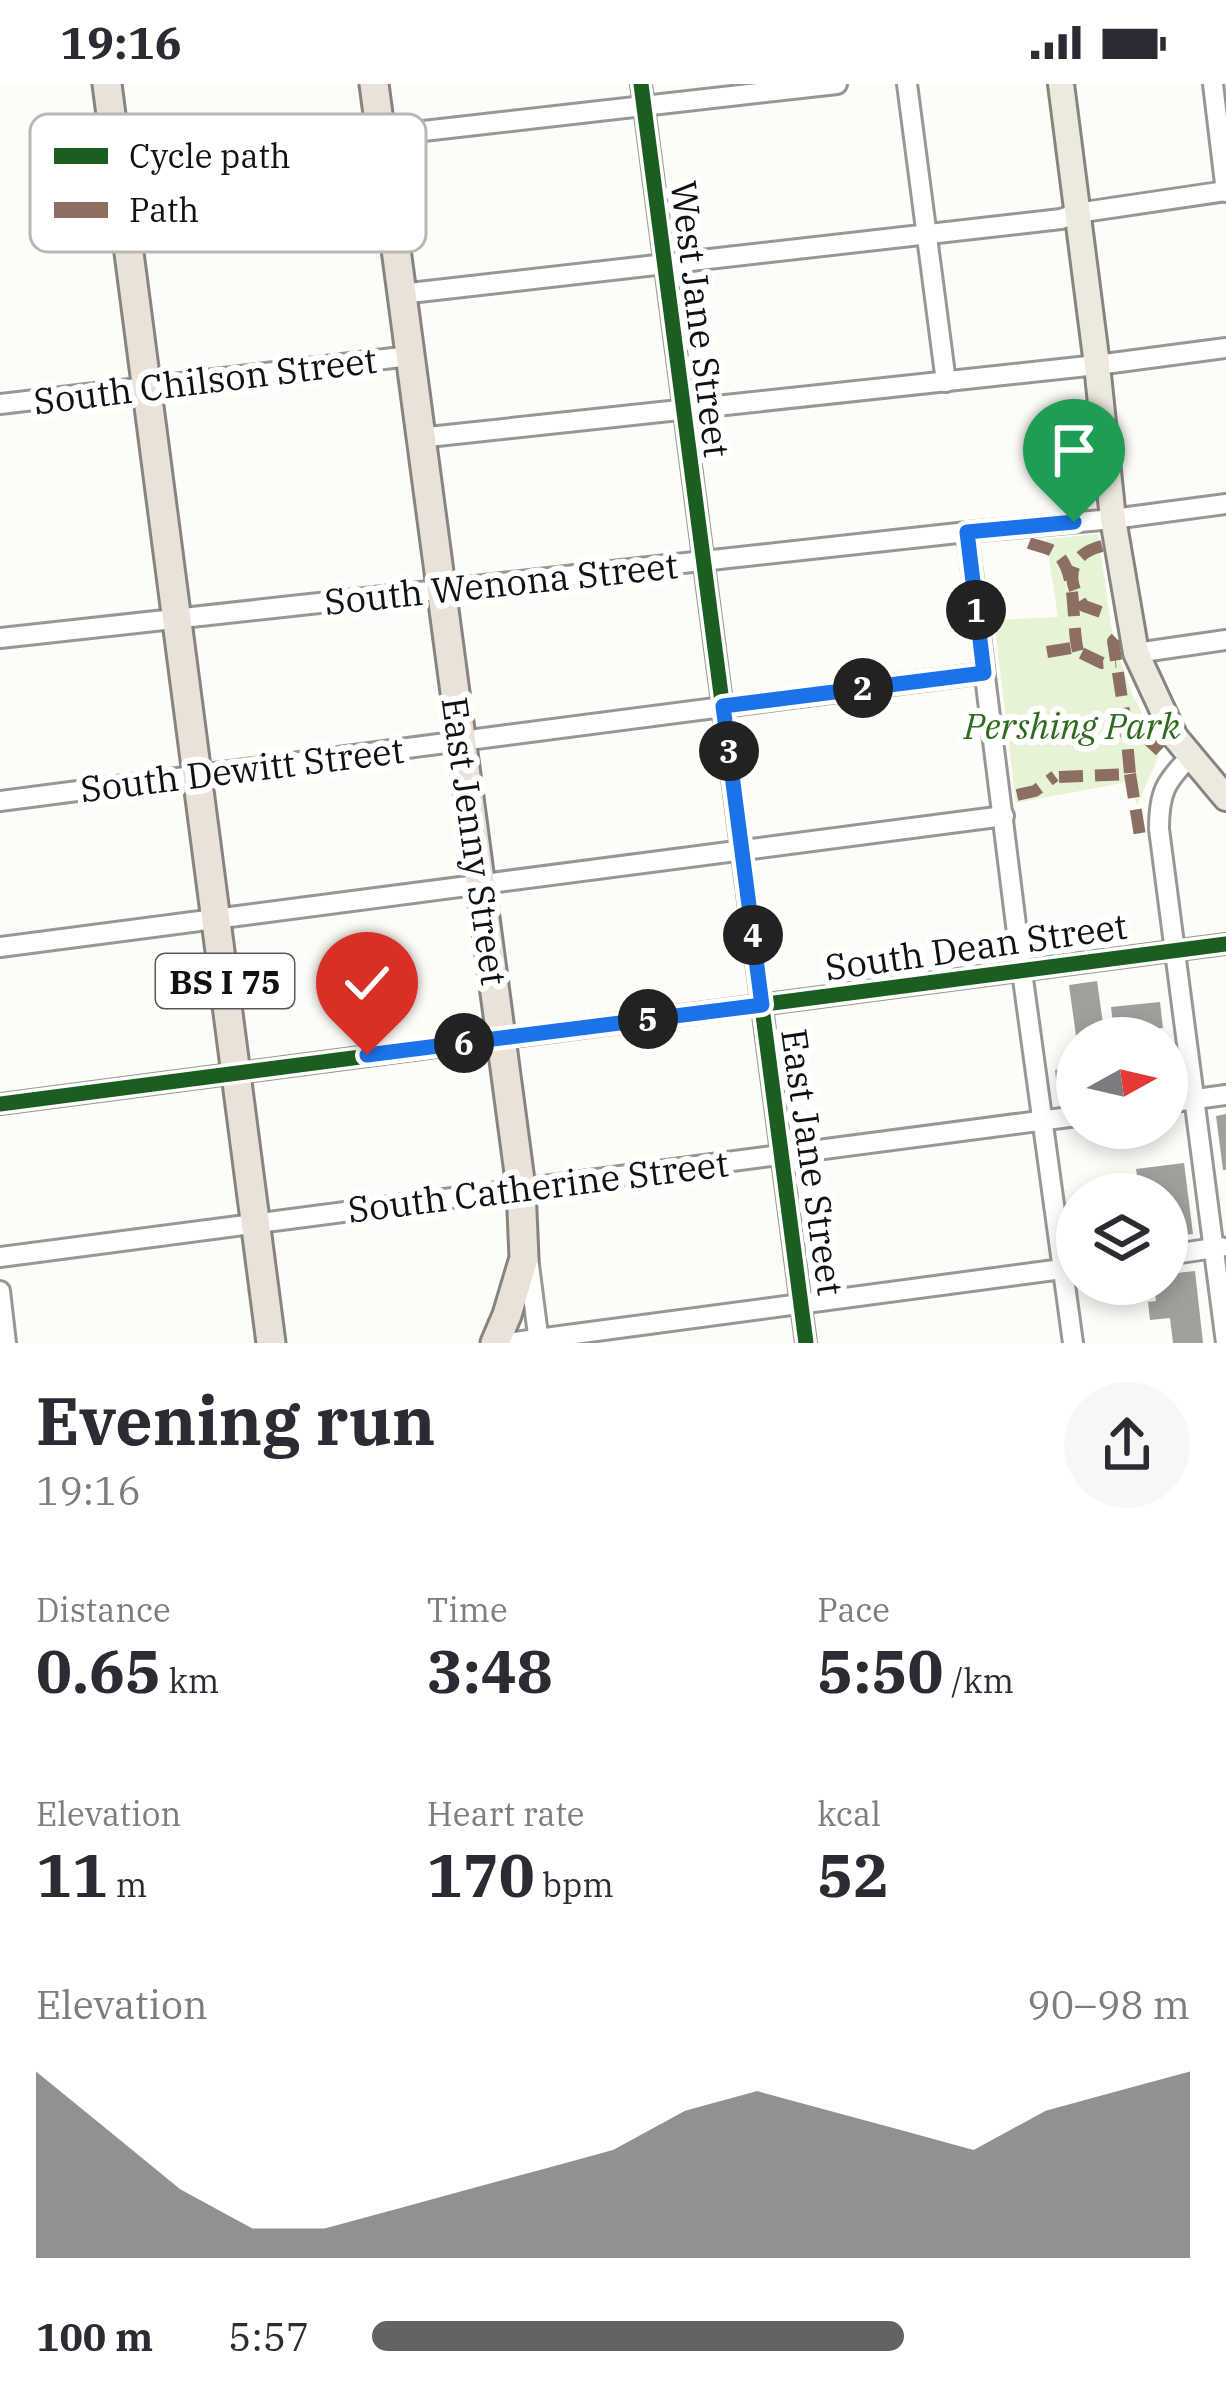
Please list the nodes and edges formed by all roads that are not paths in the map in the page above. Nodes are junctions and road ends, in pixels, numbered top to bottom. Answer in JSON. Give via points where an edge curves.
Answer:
{"nodes":[{"id":1,"x":107,"y":84,"type":"edge"},
{"id":2,"x":374,"y":84,"type":"edge"},
{"id":3,"x":640,"y":84,"type":"edge"},
{"id":4,"x":837,"y":84,"type":"edge"},
{"id":5,"x":907,"y":84,"type":"edge"},
{"id":6,"x":1060,"y":84,"type":"edge"},
{"id":7,"x":1213,"y":84,"type":"edge"},
{"id":8,"x":643,"y":105,"type":"junction"},
{"id":9,"x":111,"y":114,"type":"edge"},
{"id":10,"x":378,"y":114,"type":"edge"},
{"id":11,"x":426,"y":131,"type":"edge"},
{"id":12,"x":1226,"y":191,"type":"edge"},
{"id":13,"x":1077,"y":213,"type":"junction"},
{"id":14,"x":927,"y":233,"type":"junction"},
{"id":15,"x":129,"y":252,"type":"edge"},
{"id":16,"x":396,"y":252,"type":"edge"},
{"id":17,"x":664,"y":264,"type":"junction"},
{"id":18,"x":401,"y":294,"type":"junction"},
{"id":19,"x":1226,"y":348,"type":"edge"},
{"id":20,"x":410,"y":356,"type":"junction"},
{"id":21,"x":1097,"y":365,"type":"junction"},
{"id":22,"x":946,"y":382,"type":"junction"},
{"id":23,"x":148,"y":388,"type":"junction"},
{"id":24,"x":0,"y":404,"type":"edge"},
{"id":25,"x":683,"y":410,"type":"junction"},
{"id":26,"x":419,"y":438,"type":"junction"},
{"id":27,"x":1226,"y":504,"type":"edge"},
{"id":28,"x":1113,"y":519,"type":"junction"},
{"id":29,"x":967,"y":532,"type":"junction"},
{"id":30,"x":703,"y":561,"type":"junction"},
{"id":31,"x":441,"y":591,"type":"junction"},
{"id":32,"x":177,"y":619,"type":"junction"},
{"id":33,"x":0,"y":638,"type":"edge"},
{"id":34,"x":1226,"y":640,"type":"edge"},
{"id":35,"x":1136,"y":653,"type":"junction"},
{"id":36,"x":984,"y":673,"type":"junction"},
{"id":37,"x":723,"y":706,"type":"junction"},
{"id":38,"x":462,"y":740,"type":"junction"},
{"id":39,"x":1190,"y":758,"type":"junction"},
{"id":40,"x":198,"y":775,"type":"junction"},
{"id":41,"x":1226,"y":798,"type":"edge"},
{"id":42,"x":0,"y":801,"type":"edge"},
{"id":43,"x":1004,"y":816,"type":"junction"},
{"id":44,"x":741,"y":850,"type":"junction"},
{"id":45,"x":479,"y":884,"type":"junction"},
{"id":46,"x":217,"y":918,"type":"junction"},
{"id":47,"x":1226,"y":944,"type":"edge"},
{"id":48,"x":0,"y":947,"type":"edge"},
{"id":49,"x":1175,"y":950,"type":"junction"},
{"id":50,"x":1023,"y":971,"type":"junction"},
{"id":51,"x":762,"y":1005,"type":"junction"},
{"id":52,"x":501,"y":1038,"type":"junction"},
{"id":53,"x":237,"y":1071,"type":"junction"},
{"id":54,"x":1226,"y":1095,"type":"edge"},
{"id":55,"x":1196,"y":1099,"type":"junction"},
{"id":56,"x":1188,"y":1100,"type":"edge"},
{"id":57,"x":0,"y":1104,"type":"edge"},
{"id":58,"x":1056,"y":1119,"type":"edge"},
{"id":59,"x":1042,"y":1121,"type":"junction"},
{"id":60,"x":782,"y":1154,"type":"junction"},
{"id":61,"x":521,"y":1189,"type":"junction"},
{"id":62,"x":1056,"y":1194,"type":"edge"},
{"id":63,"x":256,"y":1222,"type":"junction"},
{"id":64,"x":525,"y":1234,"type":"junction"},
{"id":65,"x":1220,"y":1247,"type":"edge"},
{"id":66,"x":1188,"y":1252,"type":"edge"},
{"id":67,"x":0,"y":1257,"type":"edge"},
{"id":68,"x":1056,"y":1270,"type":"edge"},
{"id":69,"x":0,"y":1291,"type":"edge"},
{"id":70,"x":801,"y":1303,"type":"junction"},
{"id":71,"x":1071,"y":1305,"type":"edge"},
{"id":72,"x":539,"y":1341,"type":"edge"},
{"id":73,"x":6,"y":1343,"type":"edge"},
{"id":74,"x":271,"y":1343,"type":"edge"},
{"id":75,"x":495,"y":1343,"type":"edge"},
{"id":76,"x":507,"y":1343,"type":"edge"},
{"id":77,"x":806,"y":1343,"type":"edge"},
{"id":78,"x":1073,"y":1343,"type":"edge"},
{"id":79,"x":1226,"y":1343,"type":"edge"}],
"edges":[{"from":1,"to":9,"type":"highway","number":"BS I 75"},
{"from":2,"to":10,"type":"highway","name":"East Jenny Street"},
{"from":3,"to":8,"type":"street","name":"West Jane Street"},
{"from":4,"to":8,"type":"street"},
{"from":5,"to":14,"type":"street"},
{"from":6,"to":13,"type":"main road"},
{"from":7,"to":12,"type":"street"},
{"from":8,"to":11,"type":"street"},
{"from":8,"to":17,"type":"street","name":"West Jane Street"},
{"from":12,"to":13,"type":"street","name":"South Chilson Street"},
{"from":13,"to":14,"type":"street","name":"South Chilson Street"},
{"from":13,"to":21,"type":"main road"},
{"from":14,"to":17,"type":"street","name":"South Chilson Street"},
{"from":14,"to":22,"type":"street"},
{"from":15,"to":23,"type":"highway","number":"BS I 75"},
{"from":16,"to":18,"type":"highway","name":"East Jenny Street"},
{"from":17,"to":18,"type":"street","name":"South Chilson Street"},
{"from":17,"to":25,"type":"street","name":"West Jane Street"},
{"from":18,"to":20,"type":"highway","name":"East Jenny Street"},
{"from":19,"to":21,"type":"street"},
{"from":20,"to":23,"type":"street","name":"South Chilson Street"},
{"from":20,"to":26,"type":"highway","name":"East Jenny Street"},
{"from":21,"to":22,"type":"street"},
{"from":21,"to":28,"type":"main road"},
{"from":22,"to":25,"type":"street"},
{"from":23,"to":24,"type":"street","name":"South Chilson Street"},
{"from":23,"to":32,"type":"highway","number":"BS I 75"},
{"from":25,"to":26,"type":"street"},
{"from":25,"to":30,"type":"street","name":"West Jane Street"},
{"from":26,"to":31,"type":"highway","name":"East Jenny Street"},
{"from":27,"to":28,"type":"street","name":"South Wenona Street"},
{"from":28,"to":29,"type":"street","name":"South Wenona Street"},
{"from":28,"to":35,"type":"main road"},
{"from":29,"to":30,"type":"street","name":"South Wenona Street"},
{"from":29,"to":36,"type":"street"},
{"from":30,"to":31,"type":"street","name":"South Wenona Street"},
{"from":30,"to":37,"type":"street","name":"East Jane Street"},
{"from":31,"to":32,"type":"street","name":"South Wenona Street"},
{"from":31,"to":38,"type":"highway","name":"East Jenny Street"},
{"from":32,"to":33,"type":"street","name":"South Wenona Street"},
{"from":32,"to":40,"type":"highway","number":"BS I 75"},
{"from":34,"to":35,"type":"street"},
{"from":35,"to":39,"type":"main road"},
{"from":36,"to":37,"type":"street","name":"South Dewitt Street"},
{"from":36,"to":43,"type":"street"},
{"from":37,"to":38,"type":"street","name":"South Dewitt Street"},
{"from":37,"to":44,"type":"street","name":"East Jane Street"},
{"from":38,"to":40,"type":"street","name":"South Dewitt Street"},
{"from":38,"to":45,"type":"highway","name":"East Jenny Street"},
{"from":39,"to":41,"type":"main road"},
{"from":39,"to":49,"type":"street","via":[[1169,779],[1159,809]]},
{"from":40,"to":42,"type":"street","name":"South Dewitt Street"},
{"from":40,"to":46,"type":"highway","number":"BS I 75"},
{"from":43,"to":44,"type":"street"},
{"from":43,"to":50,"type":"street"},
{"from":44,"to":45,"type":"street"},
{"from":44,"to":51,"type":"street","name":"East Jane Street"},
{"from":45,"to":46,"type":"street"},
{"from":45,"to":52,"type":"highway","name":"East Jenny Street"},
{"from":46,"to":48,"type":"street"},
{"from":46,"to":53,"type":"highway","number":"BS I 75"},
{"from":47,"to":49,"type":"street","name":"South Dean Street"},
{"from":49,"to":50,"type":"street","name":"South Dean Street"},
{"from":49,"to":55,"type":"street"},
{"from":50,"to":51,"type":"street","name":"South Dean Street"},
{"from":50,"to":59,"type":"street"},
{"from":51,"to":52,"type":"street","name":"South Dean Street"},
{"from":51,"to":60,"type":"street","name":"East Jane Street"},
{"from":52,"to":53,"type":"street","name":"South Dean Street"},
{"from":52,"to":61,"type":"highway","name":"East Jenny Street"},
{"from":53,"to":57,"type":"street","name":"South Dean Street"},
{"from":53,"to":63,"type":"highway","number":"BS I 75"},
{"from":54,"to":55,"type":"street"},
{"from":55,"to":56,"type":"street"},
{"from":55,"to":65,"type":"street"},
{"from":58,"to":59,"type":"street","name":"South Catherine Street"},
{"from":59,"to":60,"type":"street","name":"South Catherine Street"},
{"from":59,"to":62,"type":"street"},
{"from":60,"to":61,"type":"street","name":"South Catherine Street"},
{"from":60,"to":70,"type":"street","name":"East Jane Street"},
{"from":61,"to":63,"type":"street","name":"South Catherine Street"},
{"from":61,"to":64,"type":"highway","name":"East Jenny Street"},
{"from":63,"to":67,"type":"street","name":"South Catherine Street"},
{"from":63,"to":74,"type":"highway","number":"BS I 75"},
{"from":64,"to":72,"type":"street","name":"East Jenny Street"},
{"from":64,"to":75,"type":"highway","name":"East Jenny Street"},
{"from":65,"to":66,"type":"street"},
{"from":65,"to":79,"type":"street"},
{"from":68,"to":70,"type":"street"},
{"from":69,"to":73,"type":"street"},
{"from":70,"to":72,"type":"street"},
{"from":70,"to":77,"type":"street","name":"East Jane Street"},
{"from":71,"to":78,"type":"street"},
{"from":72,"to":76,"type":"street"}]}
